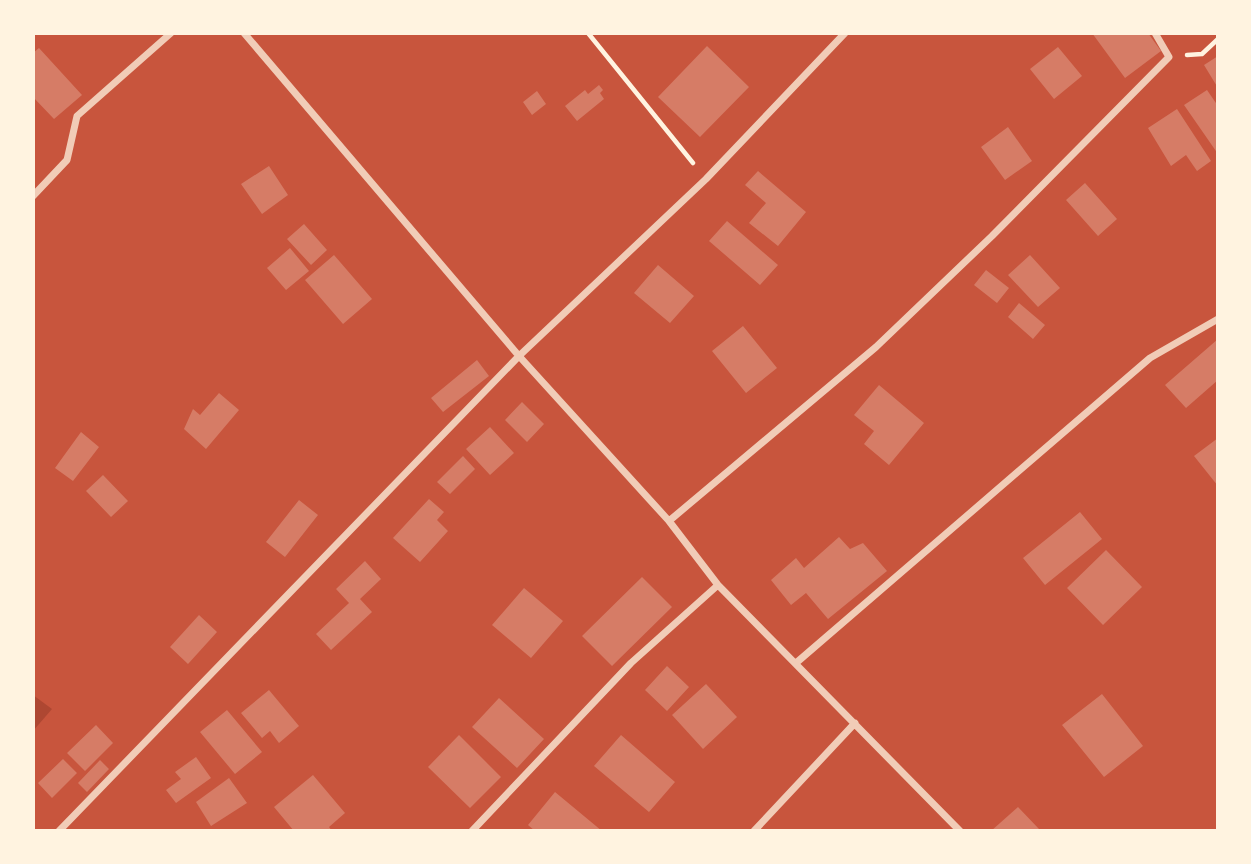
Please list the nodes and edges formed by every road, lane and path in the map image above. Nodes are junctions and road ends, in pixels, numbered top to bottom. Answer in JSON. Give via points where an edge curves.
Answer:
{"nodes":[{"id":1,"x":172,"y":33,"type":"edge"},
{"id":2,"x":244,"y":33,"type":"edge"},
{"id":3,"x":588,"y":33,"type":"edge"},
{"id":4,"x":1155,"y":33,"type":"edge"},
{"id":5,"x":841,"y":35,"type":"edge"},
{"id":6,"x":1218,"y":39,"type":"edge"},
{"id":7,"x":1169,"y":57,"type":"junction"},
{"id":8,"x":706,"y":179,"type":"junction"},
{"id":9,"x":33,"y":196,"type":"edge"},
{"id":10,"x":1218,"y":319,"type":"edge"},
{"id":11,"x":519,"y":356,"type":"junction"},
{"id":12,"x":668,"y":521,"type":"junction"},
{"id":13,"x":718,"y":585,"type":"junction"},
{"id":14,"x":796,"y":663,"type":"junction"},
{"id":15,"x":855,"y":723,"type":"junction"},
{"id":16,"x":59,"y":831,"type":"edge"},
{"id":17,"x":472,"y":831,"type":"edge"},
{"id":18,"x":754,"y":831,"type":"edge"},
{"id":19,"x":960,"y":831,"type":"edge"}],
"edges":[{"from":1,"to":9,"type":"street","via":[[77,116],[67,160]]},
{"from":2,"to":11,"type":"street"},
{"from":3,"to":8,"type":"path"},
{"from":4,"to":7,"type":"street"},
{"from":5,"to":8,"type":"street"},
{"from":6,"to":7,"type":"path","via":[[1202,54]]},
{"from":7,"to":12,"type":"street","via":[[876,346]]},
{"from":8,"to":11,"type":"street"},
{"from":10,"to":14,"type":"street","via":[[1150,358]]},
{"from":11,"to":12,"type":"street"},
{"from":11,"to":16,"type":"street"},
{"from":12,"to":13,"type":"street"},
{"from":13,"to":14,"type":"street"},
{"from":13,"to":17,"type":"street","via":[[631,663]]},
{"from":14,"to":15,"type":"street"},
{"from":15,"to":18,"type":"street"},
{"from":15,"to":19,"type":"street"}]}
